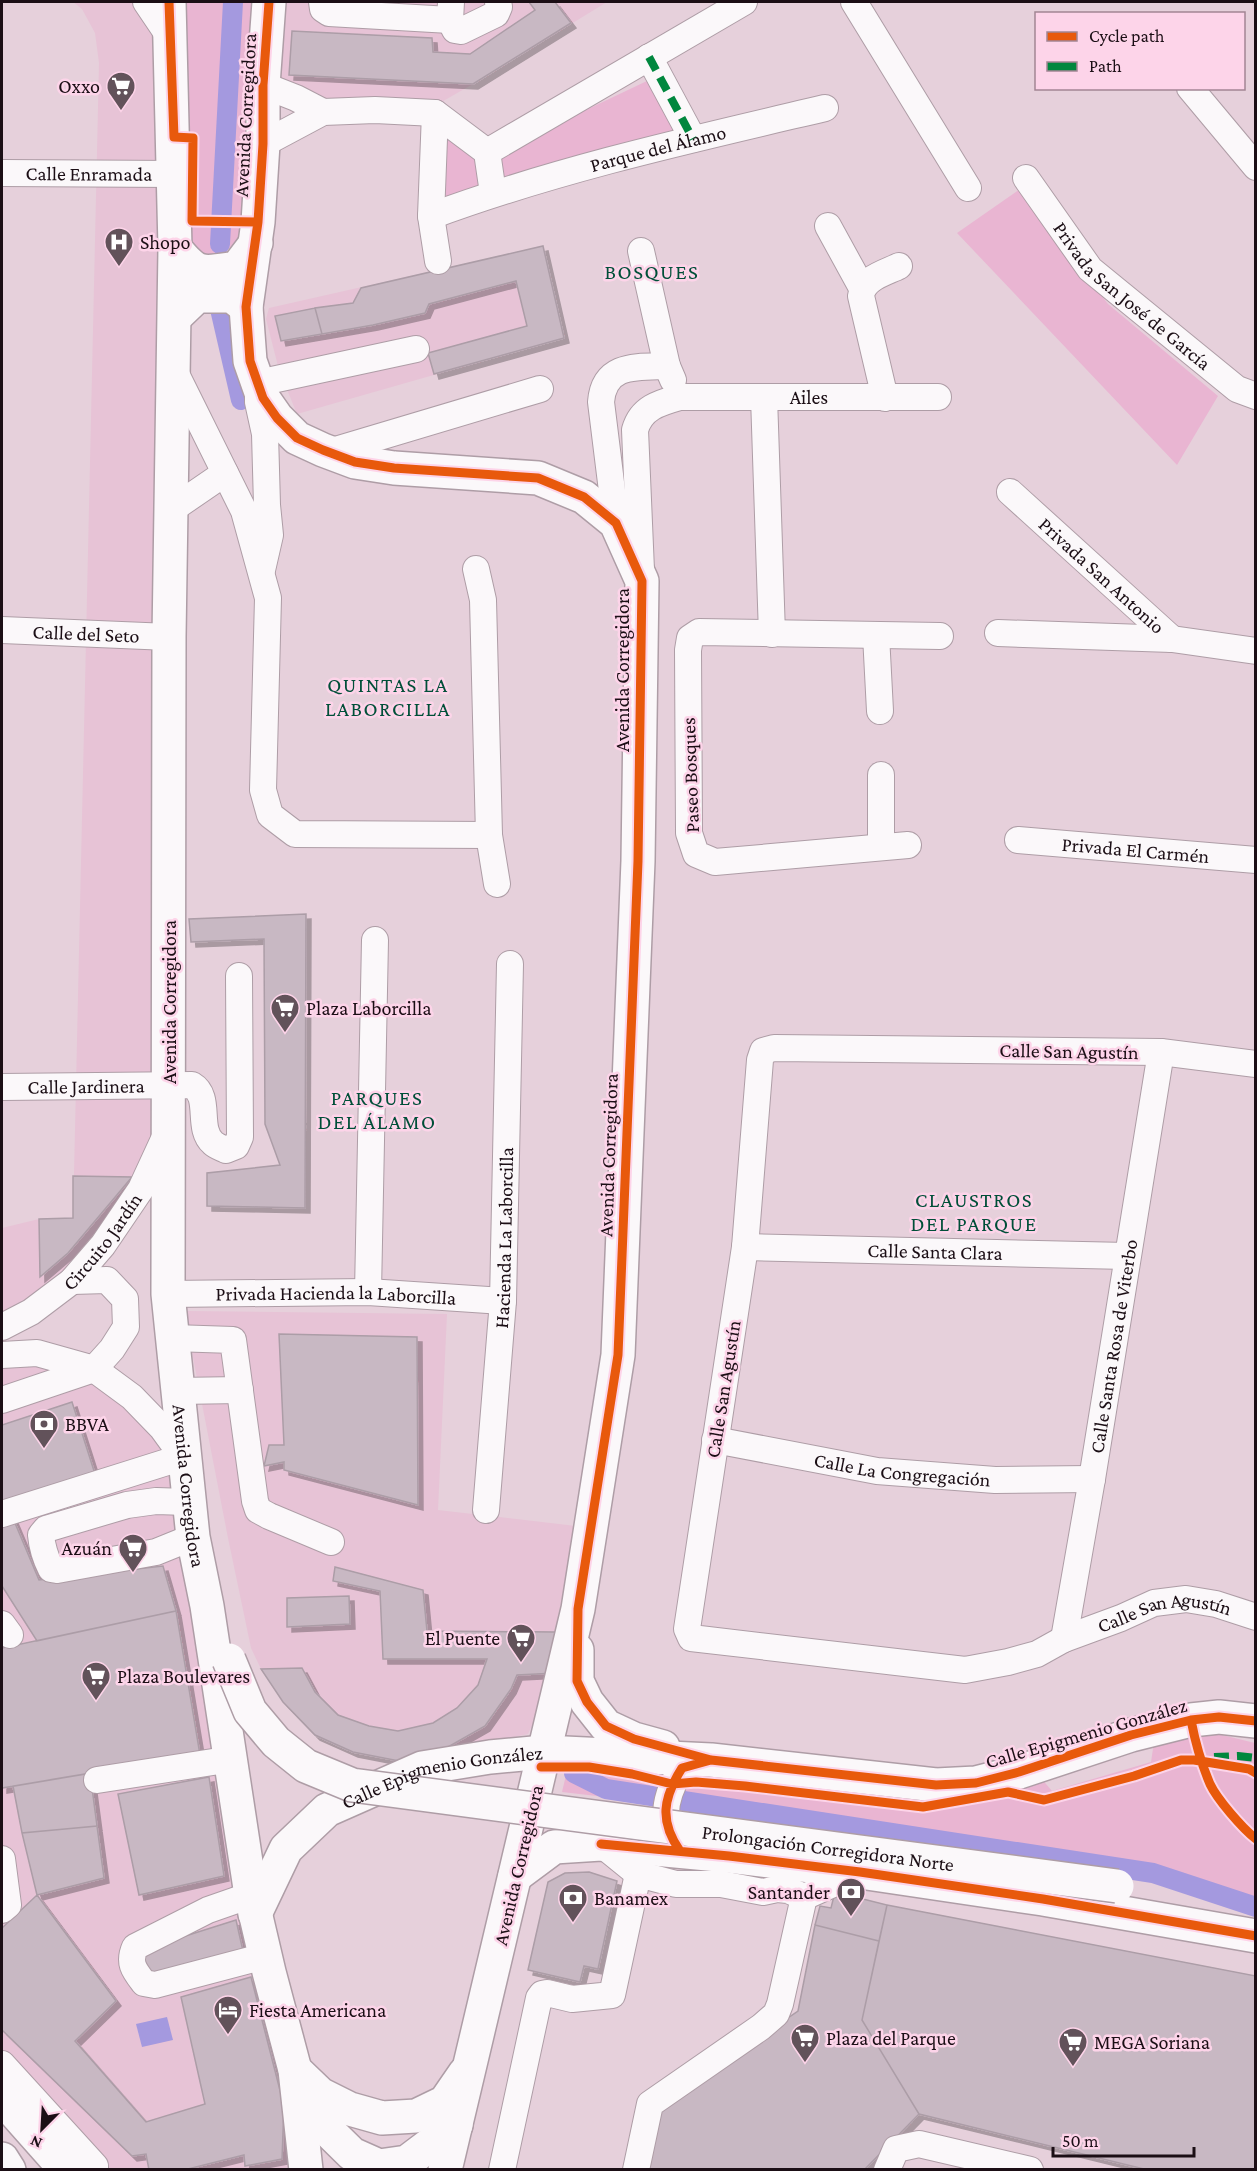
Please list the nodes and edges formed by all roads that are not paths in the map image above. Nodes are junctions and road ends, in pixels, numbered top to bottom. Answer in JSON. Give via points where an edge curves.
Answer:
{"nodes":[{"id":1,"x":146,"y":2,"type":"edge"},
{"id":2,"x":169,"y":2,"type":"edge"},
{"id":3,"x":269,"y":2,"type":"edge"},
{"id":4,"x":322,"y":2,"type":"edge"},
{"id":5,"x":498,"y":2,"type":"edge"},
{"id":6,"x":744,"y":2,"type":"edge"},
{"id":7,"x":854,"y":2,"type":"edge"},
{"id":8,"x":451,"y":11,"type":"edge"},
{"id":9,"x":171,"y":39,"type":"junction"},
{"id":10,"x":649,"y":57,"type":"junction"},
{"id":11,"x":263,"y":85,"type":"junction"},
{"id":12,"x":1192,"y":90,"type":"edge"},
{"id":13,"x":825,"y":108,"type":"dead end"},
{"id":14,"x":323,"y":112,"type":"junction"},
{"id":15,"x":435,"y":113,"type":"junction"},
{"id":16,"x":693,"y":139,"type":"junction"},
{"id":17,"x":263,"y":144,"type":"junction"},
{"id":18,"x":487,"y":152,"type":"junction"},
{"id":19,"x":1256,"y":167,"type":"edge"},
{"id":20,"x":2,"y":173,"type":"edge"},
{"id":21,"x":175,"y":174,"type":"junction"},
{"id":22,"x":1026,"y":178,"type":"dead end"},
{"id":23,"x":968,"y":188,"type":"dead end"},
{"id":24,"x":493,"y":193,"type":"junction"},
{"id":25,"x":431,"y":216,"type":"junction"},
{"id":26,"x":828,"y":226,"type":"dead end"},
{"id":27,"x":256,"y":243,"type":"junction"},
{"id":28,"x":175,"y":248,"type":"junction"},
{"id":29,"x":641,"y":251,"type":"dead end"},
{"id":30,"x":438,"y":261,"type":"dead end"},
{"id":31,"x":899,"y":266,"type":"dead end"},
{"id":32,"x":862,"y":288,"type":"junction"},
{"id":33,"x":246,"y":308,"type":"junction"},
{"id":34,"x":175,"y":317,"type":"junction"},
{"id":35,"x":416,"y":349,"type":"dead end"},
{"id":36,"x":667,"y":366,"type":"junction"},
{"id":37,"x":175,"y":372,"type":"junction"},
{"id":38,"x":258,"y":383,"type":"junction"},
{"id":39,"x":540,"y":389,"type":"dead end"},
{"id":40,"x":1256,"y":396,"type":"edge"},
{"id":41,"x":680,"y":397,"type":"junction"},
{"id":42,"x":764,"y":397,"type":"junction"},
{"id":43,"x":938,"y":397,"type":"dead end"},
{"id":44,"x":885,"y":398,"type":"junction"},
{"id":45,"x":397,"y":432,"type":"junction"},
{"id":46,"x":329,"y":452,"type":"junction"},
{"id":47,"x":394,"y":468,"type":"junction"},
{"id":48,"x":225,"y":473,"type":"junction"},
{"id":49,"x":611,"y":487,"type":"junction"},
{"id":50,"x":1010,"y":492,"type":"dead end"},
{"id":51,"x":638,"y":493,"type":"junction"},
{"id":52,"x":171,"y":510,"type":"junction"},
{"id":53,"x":616,"y":523,"type":"junction"},
{"id":54,"x":476,"y":569,"type":"dead end"},
{"id":55,"x":261,"y":573,"type":"junction"},
{"id":56,"x":642,"y":581,"type":"junction"},
{"id":57,"x":2,"y":630,"type":"edge"},
{"id":58,"x":998,"y":633,"type":"dead end"},
{"id":59,"x":772,"y":634,"type":"junction"},
{"id":60,"x":876,"y":635,"type":"junction"},
{"id":61,"x":940,"y":636,"type":"dead end"},
{"id":62,"x":169,"y":637,"type":"junction"},
{"id":63,"x":1172,"y":639,"type":"junction"},
{"id":64,"x":1256,"y":651,"type":"edge"},
{"id":65,"x":880,"y":711,"type":"dead end"},
{"id":66,"x":881,"y":775,"type":"dead end"},
{"id":67,"x":489,"y":835,"type":"junction"},
{"id":68,"x":1018,"y":840,"type":"dead end"},
{"id":69,"x":908,"y":845,"type":"dead end"},
{"id":70,"x":881,"y":847,"type":"junction"},
{"id":71,"x":1256,"y":860,"type":"edge"},
{"id":72,"x":497,"y":884,"type":"dead end"},
{"id":73,"x":375,"y":940,"type":"dead end"},
{"id":74,"x":510,"y":964,"type":"dead end"},
{"id":75,"x":239,"y":975,"type":"dead end"},
{"id":76,"x":1161,"y":1052,"type":"junction"},
{"id":77,"x":1256,"y":1064,"type":"edge"},
{"id":78,"x":169,"y":1085,"type":"junction"},
{"id":79,"x":2,"y":1086,"type":"edge"},
{"id":80,"x":169,"y":1129,"type":"junction"},
{"id":81,"x":745,"y":1247,"type":"junction"},
{"id":82,"x":1127,"y":1256,"type":"junction"},
{"id":83,"x":72,"y":1281,"type":"junction"},
{"id":84,"x":368,"y":1292,"type":"junction"},
{"id":85,"x":168,"y":1294,"type":"junction"},
{"id":86,"x":503,"y":1301,"type":"junction"},
{"id":87,"x":2,"y":1327,"type":"edge"},
{"id":88,"x":173,"y":1338,"type":"junction"},
{"id":89,"x":2,"y":1355,"type":"edge"},
{"id":90,"x":94,"y":1370,"type":"junction"},
{"id":91,"x":240,"y":1390,"type":"junction"},
{"id":92,"x":177,"y":1391,"type":"junction"},
{"id":93,"x":2,"y":1400,"type":"edge"},
{"id":94,"x":715,"y":1440,"type":"junction"},
{"id":95,"x":183,"y":1457,"type":"junction"},
{"id":96,"x":1092,"y":1479,"type":"junction"},
{"id":97,"x":187,"y":1502,"type":"junction"},
{"id":98,"x":486,"y":1510,"type":"dead end"},
{"id":99,"x":2,"y":1514,"type":"edge"},
{"id":100,"x":192,"y":1537,"type":"junction"},
{"id":101,"x":331,"y":1542,"type":"dead end"},
{"id":102,"x":207,"y":1606,"type":"junction"},
{"id":103,"x":578,"y":1609,"type":"junction"},
{"id":104,"x":1254,"y":1609,"type":"edge"},
{"id":105,"x":1064,"y":1640,"type":"junction"},
{"id":106,"x":229,"y":1660,"type":"joint"},
{"id":107,"x":1256,"y":1721,"type":"edge"},
{"id":108,"x":544,"y":1752,"type":"junction"},
{"id":109,"x":232,"y":1759,"type":"junction"},
{"id":110,"x":711,"y":1760,"type":"junction"},
{"id":111,"x":97,"y":1780,"type":"dead end"},
{"id":112,"x":601,"y":1844,"type":"junction"},
{"id":113,"x":680,"y":1851,"type":"junction"},
{"id":114,"x":2,"y":1859,"type":"edge"},
{"id":115,"x":762,"y":1859,"type":"junction"},
{"id":116,"x":725,"y":1870,"type":"junction"},
{"id":117,"x":860,"y":1872,"type":"junction"},
{"id":118,"x":638,"y":1874,"type":"junction"},
{"id":119,"x":515,"y":1876,"type":"junction"},
{"id":120,"x":676,"y":1884,"type":"junction"},
{"id":121,"x":763,"y":1892,"type":"junction"},
{"id":122,"x":804,"y":1897,"type":"junction"},
{"id":123,"x":253,"y":1904,"type":"junction"},
{"id":124,"x":2,"y":1910,"type":"edge"},
{"id":125,"x":1256,"y":1931,"type":"edge"},
{"id":126,"x":1256,"y":1936,"type":"edge"},
{"id":127,"x":265,"y":1956,"type":"junction"},
{"id":128,"x":2,"y":2064,"type":"edge"},
{"id":129,"x":469,"y":2067,"type":"junction"},
{"id":130,"x":297,"y":2086,"type":"junction"},
{"id":131,"x":2,"y":2098,"type":"edge"},
{"id":132,"x":456,"y":2125,"type":"junction"},
{"id":133,"x":2,"y":2159,"type":"edge"},
{"id":134,"x":310,"y":2165,"type":"edge"},
{"id":135,"x":9,"y":2169,"type":"edge"},
{"id":136,"x":66,"y":2169,"type":"edge"},
{"id":137,"x":95,"y":2169,"type":"edge"},
{"id":138,"x":445,"y":2169,"type":"edge"},
{"id":139,"x":502,"y":2169,"type":"edge"},
{"id":140,"x":636,"y":2169,"type":"edge"},
{"id":141,"x":887,"y":2169,"type":"edge"},
{"id":142,"x":1030,"y":2169,"type":"edge"}],
"edges":[{"from":1,"to":9,"type":"street"},
{"from":2,"to":9,"type":"main road","name":"Avenida Corregidora"},
{"from":3,"to":11,"type":"main road","name":"Avenida Corregidora"},
{"from":4,"to":8,"type":"street","via":[[329,13]]},
{"from":5,"to":8,"type":"street","via":[[496,14],[461,31],[455,30]]},
{"from":6,"to":10,"type":"street"},
{"from":7,"to":23,"type":"street"},
{"from":9,"to":21,"type":"main road","name":"Avenida Corregidora"},
{"from":10,"to":16,"type":"street"},
{"from":10,"to":18,"type":"street"},
{"from":11,"to":14,"type":"street"},
{"from":11,"to":17,"type":"main road","name":"Avenida Corregidora"},
{"from":12,"to":19,"type":"street"},
{"from":13,"to":16,"type":"street","name":"Parque del Álamo"},
{"from":14,"to":15,"type":"street"},
{"from":14,"to":17,"type":"street"},
{"from":15,"to":18,"type":"street"},
{"from":15,"to":25,"type":"street"},
{"from":16,"to":24,"type":"street","name":"Parque del Álamo"},
{"from":17,"to":27,"type":"main road","name":"Avenida Corregidora"},
{"from":18,"to":24,"type":"street"},
{"from":20,"to":21,"type":"street","name":"Calle Enramada"},
{"from":21,"to":28,"type":"main road","name":"Avenida Corregidora"},
{"from":22,"to":40,"type":"street","name":"Privada San José de García","via":[[1090,269],[1237,389]]},
{"from":24,"to":25,"type":"street","name":"Parque del Álamo"},
{"from":25,"to":30,"type":"street"},
{"from":26,"to":32,"type":"street"},
{"from":27,"to":28,"type":"main road","via":[[237,268],[205,273],[190,267]]},
{"from":27,"to":33,"type":"main road","name":"Avenida Corregidora"},
{"from":28,"to":34,"type":"main road","name":"Avenida Corregidora"},
{"from":29,"to":36,"type":"street"},
{"from":31,"to":32,"type":"street"},
{"from":32,"to":44,"type":"street"},
{"from":33,"to":34,"type":"main road","via":[[232,296],[197,296]]},
{"from":33,"to":38,"type":"main road","name":"Avenida Corregidora","via":[[250,361]]},
{"from":34,"to":37,"type":"main road","name":"Avenida Corregidora"},
{"from":35,"to":38,"type":"street"},
{"from":36,"to":41,"type":"street"},
{"from":36,"to":49,"type":"street","via":[[620,370],[608,378],[602,389]]},
{"from":37,"to":48,"type":"street"},
{"from":37,"to":52,"type":"main road","name":"Avenida Corregidora"},
{"from":38,"to":46,"type":"main road","name":"Avenida Corregidora","via":[[277,418],[297,438]]},
{"from":38,"to":55,"type":"street","via":[[270,535]]},
{"from":39,"to":45,"type":"street"},
{"from":41,"to":42,"type":"street","name":"Ailes"},
{"from":41,"to":51,"type":"street","name":"Ailes","via":[[644,411],[638,419]]},
{"from":42,"to":44,"type":"street","name":"Ailes"},
{"from":42,"to":59,"type":"street"},
{"from":43,"to":44,"type":"street","name":"Ailes"},
{"from":45,"to":46,"type":"street"},
{"from":45,"to":47,"type":"street"},
{"from":46,"to":47,"type":"main road","name":"Avenida Corregidora","via":[[355,462]]},
{"from":47,"to":53,"type":"main road","name":"Avenida Corregidora","via":[[538,478],[584,496]]},
{"from":48,"to":52,"type":"street"},
{"from":48,"to":55,"type":"street","via":[[244,511]]},
{"from":49,"to":51,"type":"street"},
{"from":49,"to":53,"type":"street"},
{"from":50,"to":63,"type":"street","name":"Privada San Antonio"},
{"from":51,"to":56,"type":"street","name":"Ailes"},
{"from":52,"to":62,"type":"main road","name":"Avenida Corregidora"},
{"from":53,"to":56,"type":"main road","name":"Avenida Corregidora"},
{"from":54,"to":67,"type":"street","via":[[483,600]]},
{"from":55,"to":67,"type":"street","via":[[268,598],[263,790],[270,815],[295,834]]},
{"from":56,"to":103,"type":"main road","name":"Avenida Corregidora","via":[[638,861],[618,1355]]},
{"from":57,"to":62,"type":"street","name":"Calle del Seto"},
{"from":58,"to":63,"type":"street","name":"Privada San Antonio"},
{"from":59,"to":60,"type":"street","name":"Paseo Bosques"},
{"from":59,"to":70,"type":"street","name":"Paseo Bosques","via":[[699,632],[690,638],[689,833],[696,854],[715,862]]},
{"from":60,"to":61,"type":"street","name":"Paseo Bosques"},
{"from":60,"to":65,"type":"street"},
{"from":62,"to":78,"type":"main road","name":"Avenida Corregidora"},
{"from":63,"to":64,"type":"street"},
{"from":66,"to":70,"type":"street"},
{"from":67,"to":72,"type":"street"},
{"from":68,"to":71,"type":"street","name":"Privada El Carmén"},
{"from":69,"to":70,"type":"street","name":"Paseo Bosques"},
{"from":73,"to":84,"type":"street"},
{"from":74,"to":86,"type":"street","name":"Hacienda La Laborcilla"},
{"from":75,"to":78,"type":"street","name":"Calle Jardinera","via":[[240,1137],[236,1146],[226,1150],[207,1135],[198,1089],[192,1085]]},
{"from":76,"to":77,"type":"street","name":"Calle San Agustín"},
{"from":76,"to":81,"type":"street","name":"Calle San Agustín","via":[[774,1048],[763,1051]]},
{"from":76,"to":82,"type":"street","name":"Calle Santa Rosa de Viterbo"},
{"from":78,"to":79,"type":"street","name":"Calle Jardinera"},
{"from":78,"to":80,"type":"main road","name":"Avenida Corregidora"},
{"from":80,"to":83,"type":"street","name":"Circuito Jardín","via":[[141,1189],[103,1245]]},
{"from":80,"to":85,"type":"main road","name":"Avenida Corregidora"},
{"from":81,"to":82,"type":"street","name":"Calle Santa Clara"},
{"from":81,"to":94,"type":"street","name":"Calle San Agustín"},
{"from":82,"to":96,"type":"street","name":"Calle Santa Rosa de Viterbo"},
{"from":83,"to":87,"type":"street","name":"Circuito Jardín","via":[[31,1312]]},
{"from":83,"to":90,"type":"street","via":[[107,1280],[125,1299],[126,1326]]},
{"from":84,"to":85,"type":"street","name":"Privada Hacienda la Laborcilla"},
{"from":84,"to":86,"type":"street","name":"Privada Hacienda la Laborcilla"},
{"from":85,"to":88,"type":"main road","name":"Avenida Corregidora"},
{"from":86,"to":98,"type":"street","name":"Hacienda La Laborcilla"},
{"from":88,"to":91,"type":"street","via":[[233,1340]]},
{"from":88,"to":92,"type":"main road","name":"Avenida Corregidora"},
{"from":89,"to":90,"type":"street","via":[[37,1353]]},
{"from":90,"to":93,"type":"street"},
{"from":90,"to":95,"type":"street","via":[[132,1397]]},
{"from":91,"to":92,"type":"street"},
{"from":91,"to":101,"type":"street","via":[[258,1510]]},
{"from":92,"to":95,"type":"main road","name":"Avenida Corregidora"},
{"from":94,"to":96,"type":"street","name":"Calle La Congregación","via":[[878,1471],[995,1480]]},
{"from":94,"to":105,"type":"street","name":"Calle San Agustín","via":[[687,1629],[691,1638],[965,1670],[1037,1654]]},
{"from":95,"to":97,"type":"main road","name":"Avenida Corregidora"},
{"from":95,"to":99,"type":"street"},
{"from":96,"to":105,"type":"street","name":"Calle Santa Rosa de Viterbo"},
{"from":97,"to":100,"type":"main road","name":"Avenida Corregidora"},
{"from":97,"to":100,"type":"street","via":[[127,1505],[46,1529],[41,1535],[49,1565],[57,1570],[156,1552]]},
{"from":100,"to":102,"type":"main road","name":"Avenida Corregidora"},
{"from":102,"to":106,"type":"street","name":"Prolongación Corregidora Norte"},
{"from":102,"to":109,"type":"main road","name":"Avenida Corregidora"},
{"from":103,"to":108,"type":"main road","name":"Avenida Corregidora"},
{"from":103,"to":110,"type":"main road","via":[[577,1681],[606,1726],[634,1739]]},
{"from":104,"to":105,"type":"street","name":"Calle San Agustín","via":[[1186,1599],[1154,1603]]},
{"from":106,"to":125,"type":"main road","name":"Prolongación Corregidora Norte","bridge":true,"via":[[250,1711],[276,1742],[306,1767],[352,1785],[1117,1886]]},
{"from":107,"to":110,"type":"main road","name":"Calle Epigmenio González","via":[[1218,1716],[1191,1720],[976,1783],[936,1785]]},
{"from":108,"to":110,"type":"main road","name":"Calle Epigmenio González"},
{"from":108,"to":119,"type":"main road","name":"Avenida Corregidora"},
{"from":108,"to":123,"type":"main road","name":"Calle Epigmenio González","via":[[422,1768],[327,1810],[286,1849]]},
{"from":109,"to":111,"type":"street"},
{"from":109,"to":123,"type":"main road","name":"Avenida Corregidora"},
{"from":110,"to":113,"type":"street","via":[[682,1768],[669,1796],[665,1816],[669,1835]]},
{"from":112,"to":113,"type":"main road"},
{"from":112,"to":118,"type":"street"},
{"from":112,"to":119,"type":"main road","via":[[554,1847]]},
{"from":113,"to":116,"type":"main road"},
{"from":113,"to":120,"type":"street"},
{"from":114,"to":124,"type":"street","via":[[8,1905]]},
{"from":115,"to":116,"type":"main road"},
{"from":115,"to":117,"type":"main road"},
{"from":115,"to":121,"type":"street"},
{"from":116,"to":120,"type":"street"},
{"from":116,"to":121,"type":"street"},
{"from":117,"to":122,"type":"street"},
{"from":117,"to":126,"type":"main road"},
{"from":118,"to":120,"type":"street"},
{"from":118,"to":139,"type":"street","via":[[612,1995],[572,1999],[547,1993],[539,1998]]},
{"from":119,"to":129,"type":"main road","name":"Avenida Corregidora"},
{"from":121,"to":122,"type":"street","via":[[788,1890]]},
{"from":122,"to":140,"type":"street","via":[[776,2014],[650,2104]]},
{"from":123,"to":127,"type":"main road","name":"Avenida Corregidora"},
{"from":123,"to":127,"type":"street","via":[[200,1914],[135,1947],[132,1967],[144,1983],[155,1985]]},
{"from":127,"to":130,"type":"main road","name":"Avenida Corregidora"},
{"from":128,"to":137,"type":"street"},
{"from":129,"to":130,"type":"main road","via":[[445,2102],[416,2116],[382,2118]]},
{"from":129,"to":132,"type":"main road","name":"Avenida Corregidora"},
{"from":130,"to":132,"type":"main road","via":[[352,2154],[379,2166],[407,2162]]},
{"from":130,"to":134,"type":"main road","name":"Avenida Corregidora"},
{"from":131,"to":136,"type":"main road"},
{"from":132,"to":138,"type":"main road","name":"Avenida Corregidora"},
{"from":133,"to":135,"type":"main road"},
{"from":141,"to":142,"type":"street","via":[[896,2148],[920,2144]]}]}
